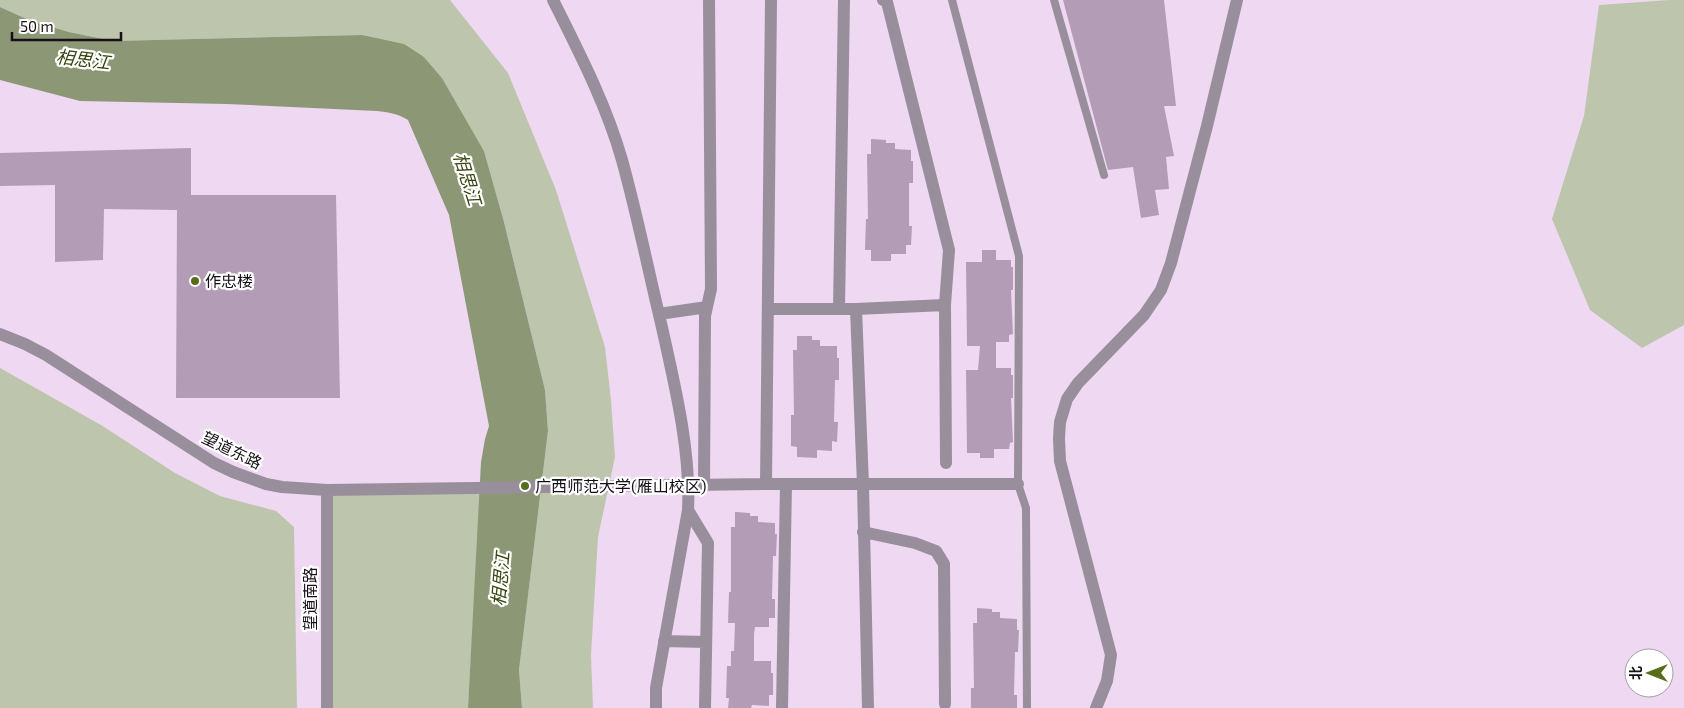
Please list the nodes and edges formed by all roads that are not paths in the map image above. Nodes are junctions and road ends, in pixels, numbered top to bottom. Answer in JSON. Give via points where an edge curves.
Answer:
{"nodes":[{"id":1,"x":553,"y":0,"type":"edge"},
{"id":2,"x":709,"y":0,"type":"edge"},
{"id":3,"x":771,"y":0,"type":"edge"},
{"id":4,"x":844,"y":0,"type":"edge"},
{"id":5,"x":883,"y":0,"type":"edge"},
{"id":6,"x":952,"y":0,"type":"edge"},
{"id":7,"x":1054,"y":0,"type":"edge"},
{"id":8,"x":1237,"y":0,"type":"edge"},
{"id":9,"x":1104,"y":175,"type":"dead end"},
{"id":10,"x":945,"y":305,"type":"junction"},
{"id":11,"x":707,"y":307,"type":"junction"},
{"id":12,"x":839,"y":308,"type":"junction"},
{"id":13,"x":768,"y":309,"type":"junction"},
{"id":14,"x":856,"y":309,"type":"junction"},
{"id":15,"x":659,"y":314,"type":"junction"},
{"id":16,"x":0,"y":334,"type":"edge"},
{"id":17,"x":946,"y":463,"type":"dead end"},
{"id":18,"x":766,"y":484,"type":"junction"},
{"id":19,"x":786,"y":484,"type":"junction"},
{"id":20,"x":1018,"y":484,"type":"junction"},
{"id":21,"x":863,"y":485,"type":"junction"},
{"id":22,"x":689,"y":486,"type":"junction"},
{"id":23,"x":704,"y":486,"type":"junction"},
{"id":24,"x":327,"y":490,"type":"junction"},
{"id":25,"x":688,"y":510,"type":"junction"},
{"id":26,"x":863,"y":532,"type":"junction"},
{"id":27,"x":664,"y":642,"type":"junction"},
{"id":28,"x":706,"y":642,"type":"junction"},
{"id":29,"x":945,"y":704,"type":"dead end"},
{"id":30,"x":326,"y":708,"type":"edge"},
{"id":31,"x":656,"y":708,"type":"edge"},
{"id":32,"x":705,"y":708,"type":"edge"},
{"id":33,"x":782,"y":708,"type":"edge"},
{"id":34,"x":868,"y":708,"type":"edge"},
{"id":35,"x":1027,"y":708,"type":"edge"},
{"id":36,"x":1096,"y":708,"type":"edge"}],
"edges":[{"from":1,"to":15,"type":"street","via":[[589,72],[622,160]]},
{"from":2,"to":11,"type":"street","via":[[711,289]]},
{"from":3,"to":13,"type":"street"},
{"from":4,"to":12,"type":"street"},
{"from":5,"to":10,"type":"street","via":[[887,2],[949,250]]},
{"from":6,"to":20,"type":"lane","via":[[1019,256]]},
{"from":7,"to":9,"type":"lane"},
{"from":8,"to":36,"type":"street","via":[[1207,126],[1161,290],[1144,315],[1078,383],[1067,399],[1060,422],[1060,461],[1111,655],[1107,681]]},
{"from":10,"to":14,"type":"street"},
{"from":10,"to":17,"type":"street"},
{"from":11,"to":15,"type":"street"},
{"from":11,"to":23,"type":"street"},
{"from":12,"to":13,"type":"street"},
{"from":12,"to":14,"type":"street"},
{"from":13,"to":18,"type":"street"},
{"from":14,"to":21,"type":"street"},
{"from":15,"to":22,"type":"street","via":[[679,410]]},
{"from":16,"to":24,"type":"street","name":"望道东路","via":[[46,355],[214,463],[266,484]]},
{"from":18,"to":19,"type":"street","name":"望道东路"},
{"from":18,"to":23,"type":"street","name":"望道东路"},
{"from":19,"to":21,"type":"street","name":"望道东路"},
{"from":19,"to":33,"type":"street"},
{"from":20,"to":21,"type":"street","name":"望道东路"},
{"from":20,"to":35,"type":"lane","via":[[1026,508]]},
{"from":21,"to":26,"type":"street"},
{"from":22,"to":23,"type":"street","name":"望道东路"},
{"from":22,"to":24,"type":"street","name":"望道东路"},
{"from":22,"to":25,"type":"street"},
{"from":24,"to":30,"type":"street","name":"望道南路"},
{"from":25,"to":27,"type":"street"},
{"from":25,"to":28,"type":"street","via":[[708,543]]},
{"from":26,"to":29,"type":"street","via":[[936,551],[944,564]]},
{"from":26,"to":34,"type":"street"},
{"from":27,"to":28,"type":"street"},
{"from":27,"to":31,"type":"street"},
{"from":28,"to":32,"type":"street"}]}
